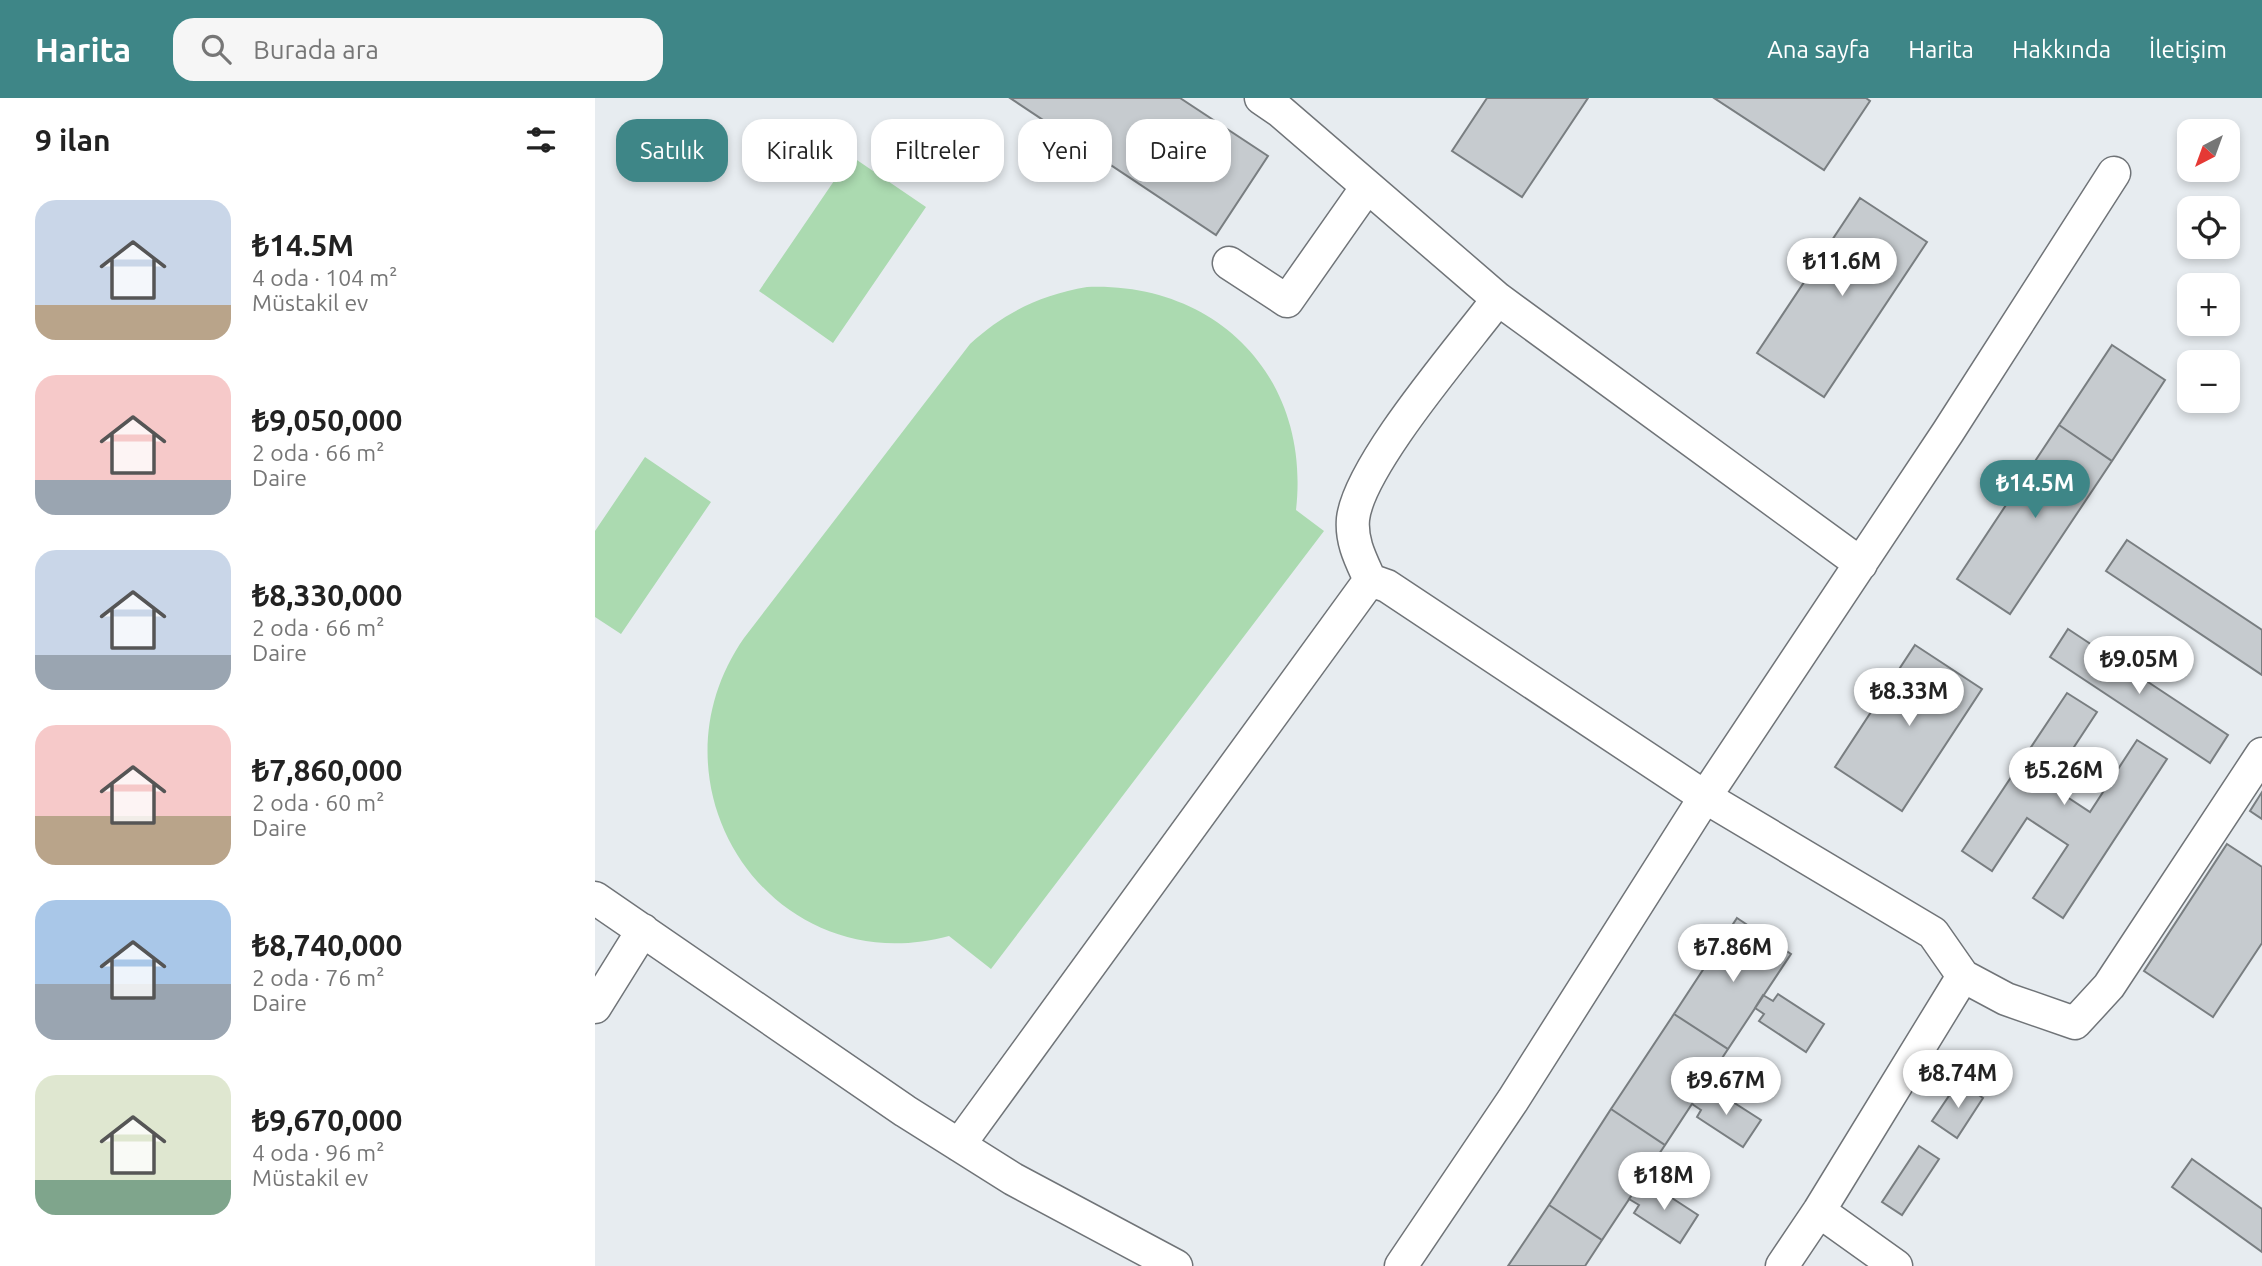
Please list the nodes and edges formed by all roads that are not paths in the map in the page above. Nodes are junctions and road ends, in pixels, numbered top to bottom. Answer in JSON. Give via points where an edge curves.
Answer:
{"nodes":[{"id":1,"x":1261,"y":98,"type":"edge"},
{"id":2,"x":2114,"y":173,"type":"dead end"},
{"id":3,"x":1367,"y":187,"type":"junction"},
{"id":4,"x":1229,"y":263,"type":"dead end"},
{"id":5,"x":1498,"y":299,"type":"junction"},
{"id":6,"x":1861,"y":564,"type":"junction"},
{"id":7,"x":1370,"y":580,"type":"junction"},
{"id":8,"x":2262,"y":754,"type":"edge"},
{"id":9,"x":1705,"y":797,"type":"junction"},
{"id":10,"x":595,"y":898,"type":"edge"},
{"id":11,"x":643,"y":930,"type":"junction"},
{"id":12,"x":1963,"y":976,"type":"junction"},
{"id":13,"x":595,"y":1007,"type":"edge"},
{"id":14,"x":959,"y":1145,"type":"junction"},
{"id":15,"x":1819,"y":1212,"type":"junction"},
{"id":16,"x":1176,"y":1266,"type":"edge"},
{"id":17,"x":1401,"y":1266,"type":"edge"},
{"id":18,"x":1782,"y":1266,"type":"edge"},
{"id":19,"x":1896,"y":1266,"type":"edge"}],
"edges":[{"from":1,"to":3,"type":"lane"},
{"from":2,"to":6,"type":"lane"},
{"from":3,"to":4,"type":"lane","via":[[1287,301]]},
{"from":3,"to":5,"type":"lane"},
{"from":5,"to":6,"type":"lane"},
{"from":5,"to":7,"type":"lane","via":[[1364,485],[1353,519],[1355,545]]},
{"from":6,"to":9,"type":"lane"},
{"from":7,"to":9,"type":"lane","via":[[1387,586]]},
{"from":7,"to":14,"type":"lane"},
{"from":8,"to":12,"type":"lane","via":[[2109,986],[2075,1023],[2006,999]]},
{"from":9,"to":12,"type":"lane","via":[[1933,933]]},
{"from":9,"to":17,"type":"lane","via":[[1513,1100]]},
{"from":10,"to":11,"type":"lane"},
{"from":11,"to":13,"type":"lane"},
{"from":11,"to":14,"type":"lane"},
{"from":12,"to":15,"type":"lane"},
{"from":14,"to":16,"type":"lane","via":[[1013,1180]]},
{"from":15,"to":18,"type":"lane"},
{"from":15,"to":19,"type":"lane"}]}
